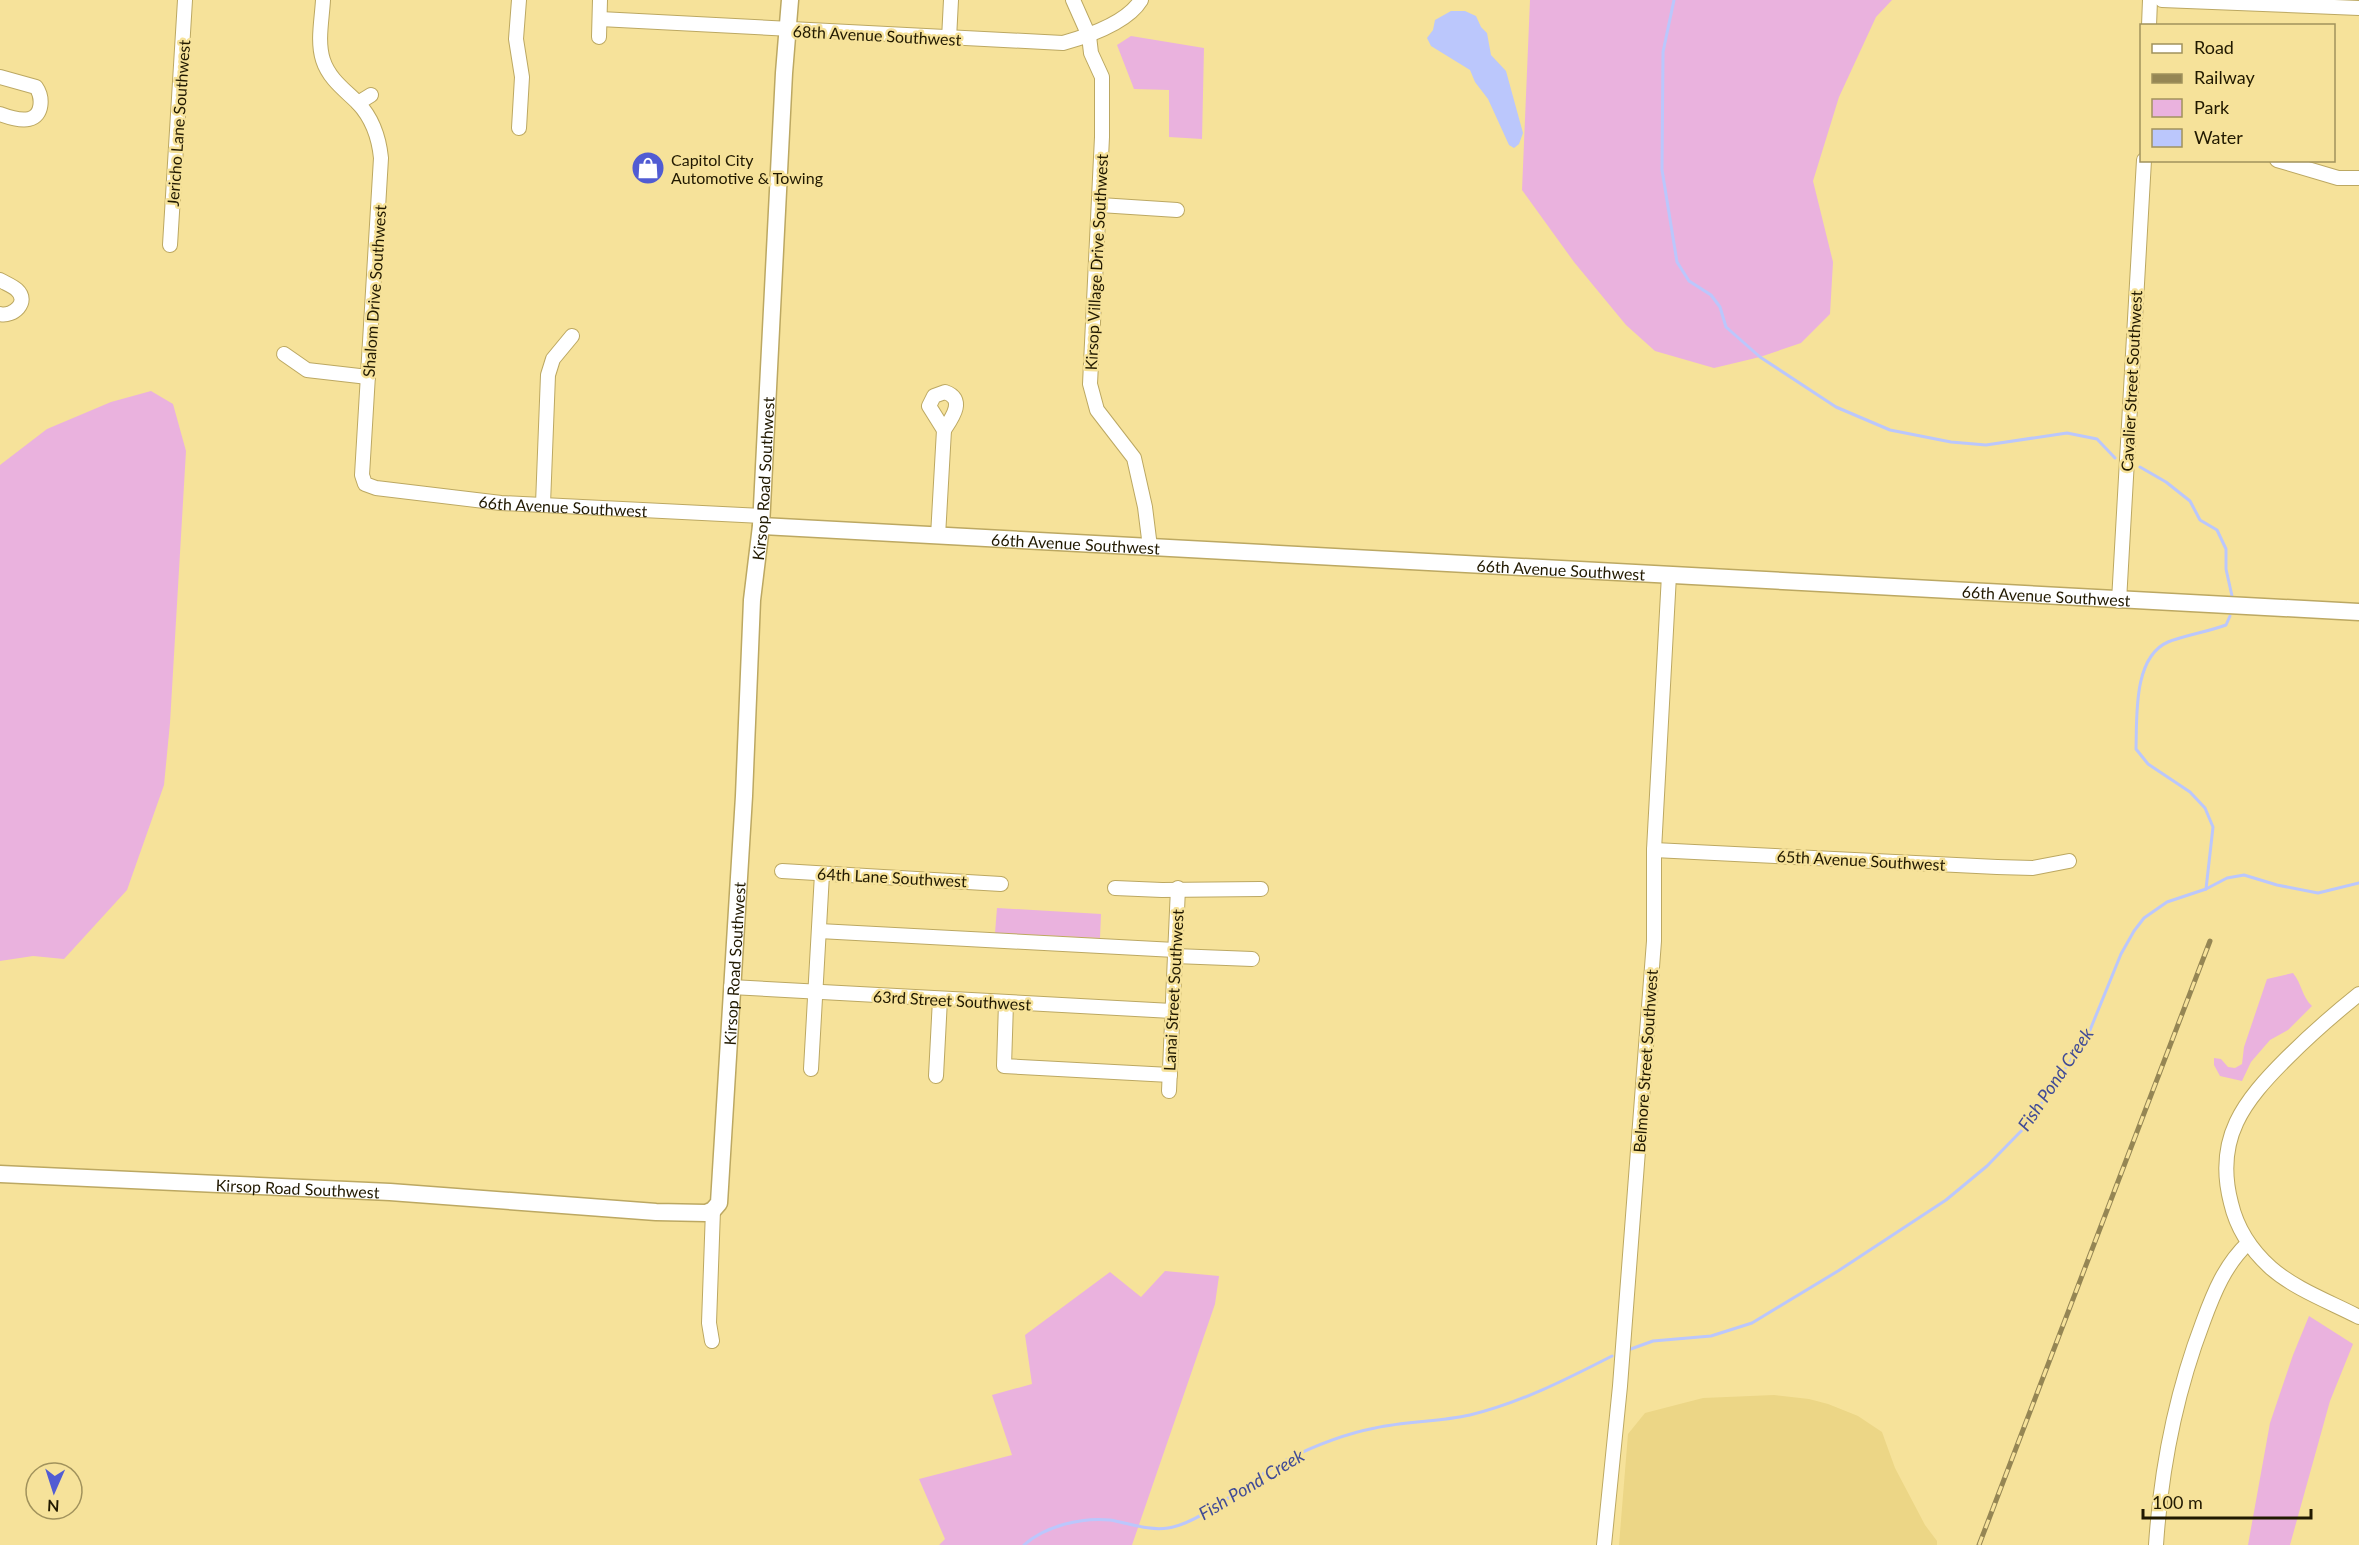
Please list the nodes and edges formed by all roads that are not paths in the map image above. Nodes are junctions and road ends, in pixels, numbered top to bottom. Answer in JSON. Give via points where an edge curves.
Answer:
{"nodes":[{"id":1,"x":185,"y":0,"type":"edge"},
{"id":2,"x":323,"y":0,"type":"edge"},
{"id":3,"x":519,"y":0,"type":"edge"},
{"id":4,"x":600,"y":0,"type":"edge"},
{"id":5,"x":790,"y":0,"type":"edge"},
{"id":6,"x":951,"y":0,"type":"edge"},
{"id":7,"x":1073,"y":0,"type":"edge"},
{"id":8,"x":1141,"y":0,"type":"edge"},
{"id":9,"x":2150,"y":0,"type":"edge"},
{"id":10,"x":2162,"y":0,"type":"edge"},
{"id":11,"x":2359,"y":8,"type":"edge"},
{"id":12,"x":600,"y":19,"type":"junction"},
{"id":13,"x":2149,"y":24,"type":"edge"},
{"id":14,"x":788,"y":30,"type":"junction"},
{"id":15,"x":1089,"y":36,"type":"junction"},
{"id":16,"x":599,"y":37,"type":"dead end"},
{"id":17,"x":950,"y":39,"type":"junction"},
{"id":18,"x":0,"y":77,"type":"edge"},
{"id":19,"x":371,"y":95,"type":"dead end"},
{"id":20,"x":358,"y":103,"type":"junction"},
{"id":21,"x":0,"y":114,"type":"edge"},
{"id":22,"x":519,"y":128,"type":"dead end"},
{"id":23,"x":2144,"y":162,"type":"edge"},
{"id":24,"x":2284,"y":162,"type":"edge"},
{"id":25,"x":2359,"y":177,"type":"edge"},
{"id":26,"x":1100,"y":205,"type":"junction"},
{"id":27,"x":1177,"y":210,"type":"dead end"},
{"id":28,"x":170,"y":245,"type":"dead end"},
{"id":29,"x":0,"y":280,"type":"edge"},
{"id":30,"x":0,"y":314,"type":"edge"},
{"id":31,"x":572,"y":336,"type":"dead end"},
{"id":32,"x":284,"y":354,"type":"dead end"},
{"id":33,"x":368,"y":377,"type":"junction"},
{"id":34,"x":944,"y":430,"type":"dead end"},
{"id":35,"x":365,"y":484,"type":"joint"},
{"id":36,"x":543,"y":504,"type":"junction"},
{"id":37,"x":762,"y":521,"type":"junction"},
{"id":38,"x":938,"y":536,"type":"junction"},
{"id":39,"x":1150,"y":547,"type":"junction"},
{"id":40,"x":1668,"y":575,"type":"junction"},
{"id":41,"x":2119,"y":601,"type":"junction"},
{"id":42,"x":2359,"y":612,"type":"edge"},
{"id":43,"x":1654,"y":850,"type":"junction"},
{"id":44,"x":2068,"y":861,"type":"dead end"},
{"id":45,"x":782,"y":872,"type":"dead end"},
{"id":46,"x":822,"y":874,"type":"junction"},
{"id":47,"x":1001,"y":884,"type":"dead end"},
{"id":48,"x":1115,"y":888,"type":"dead end"},
{"id":49,"x":1178,"y":888,"type":"junction"},
{"id":50,"x":1261,"y":889,"type":"dead end"},
{"id":51,"x":819,"y":931,"type":"junction"},
{"id":52,"x":1175,"y":953,"type":"junction"},
{"id":53,"x":1252,"y":959,"type":"dead end"},
{"id":54,"x":731,"y":987,"type":"junction"},
{"id":55,"x":816,"y":992,"type":"junction"},
{"id":56,"x":2359,"y":994,"type":"edge"},
{"id":57,"x":940,"y":999,"type":"junction"},
{"id":58,"x":1006,"y":1003,"type":"junction"},
{"id":59,"x":1172,"y":1011,"type":"junction"},
{"id":60,"x":811,"y":1069,"type":"dead end"},
{"id":61,"x":1170,"y":1075,"type":"junction"},
{"id":62,"x":936,"y":1076,"type":"dead end"},
{"id":63,"x":1169,"y":1091,"type":"dead end"},
{"id":64,"x":0,"y":1174,"type":"edge"},
{"id":65,"x":713,"y":1210,"type":"junction"},
{"id":66,"x":2248,"y":1243,"type":"junction"},
{"id":67,"x":2359,"y":1317,"type":"edge"},
{"id":68,"x":712,"y":1341,"type":"dead end"},
{"id":69,"x":1604,"y":1545,"type":"edge"},
{"id":70,"x":2156,"y":1545,"type":"edge"}],
"edges":[{"from":1,"to":28,"type":"street","name":"Jericho Lane Southwest"},
{"from":2,"to":20,"type":"street","name":"Shalom Drive Southwest","via":[[320,42],[324,63],[334,80]]},
{"from":3,"to":22,"type":"street"},
{"from":4,"to":12,"type":"street"},
{"from":5,"to":14,"type":"street","name":"Kirsop Road Southwest"},
{"from":6,"to":17,"type":"street"},
{"from":7,"to":15,"type":"street","name":"Kirsop Village Drive Southwest"},
{"from":8,"to":15,"type":"street","name":"68th Avenue Southwest","via":[[1111,25]]},
{"from":9,"to":13,"type":"street"},
{"from":10,"to":11,"type":"street"},
{"from":12,"to":14,"type":"street","name":"68th Avenue Southwest"},
{"from":12,"to":16,"type":"street"},
{"from":14,"to":17,"type":"street","name":"68th Avenue Southwest"},
{"from":14,"to":37,"type":"street","name":"Kirsop Road Southwest"},
{"from":15,"to":17,"type":"street","name":"68th Avenue Southwest","via":[[1063,43]]},
{"from":15,"to":26,"type":"street","name":"Kirsop Village Drive Southwest","via":[[1091,53],[1102,77]]},
{"from":18,"to":21,"type":"street","via":[[36,87],[41,102],[29,119]]},
{"from":19,"to":20,"type":"street"},
{"from":20,"to":33,"type":"street","name":"Shalom Drive Southwest","via":[[374,126],[381,158]]},
{"from":23,"to":41,"type":"street","name":"Cavalier Street Southwest"},
{"from":24,"to":25,"type":"street","via":[[2338,178]]},
{"from":26,"to":27,"type":"street"},
{"from":26,"to":39,"type":"street","name":"Kirsop Village Drive Southwest","via":[[1090,384],[1097,410],[1134,458]]},
{"from":29,"to":30,"type":"street","via":[[16,288],[21,298],[17,310]]},
{"from":31,"to":36,"type":"street","via":[[553,359],[548,375]]},
{"from":32,"to":33,"type":"street","via":[[307,370]]},
{"from":33,"to":35,"type":"street","name":"Shalom Drive Southwest","via":[[362,475]]},
{"from":34,"to":38,"type":"street"},
{"from":35,"to":36,"type":"street","name":"66th Avenue Southwest","via":[[490,502]]},
{"from":36,"to":37,"type":"street","name":"66th Avenue Southwest"},
{"from":37,"to":38,"type":"street","name":"66th Avenue Southwest"},
{"from":37,"to":54,"type":"street","name":"Kirsop Road Southwest","via":[[752,600]]},
{"from":38,"to":39,"type":"street","name":"66th Avenue Southwest"},
{"from":39,"to":40,"type":"street","name":"66th Avenue Southwest"},
{"from":40,"to":41,"type":"street","name":"66th Avenue Southwest"},
{"from":40,"to":43,"type":"street","name":"Belmore Street Southwest"},
{"from":41,"to":42,"type":"street","name":"66th Avenue Southwest"},
{"from":43,"to":44,"type":"street","name":"65th Avenue Southwest","via":[[2014,868]]},
{"from":43,"to":69,"type":"street","name":"Belmore Street Southwest","via":[[1654,941],[1621,1377]]},
{"from":45,"to":46,"type":"street","name":"64th Lane Southwest"},
{"from":46,"to":47,"type":"street","name":"64th Lane Southwest"},
{"from":46,"to":51,"type":"street"},
{"from":48,"to":49,"type":"street"},
{"from":49,"to":50,"type":"street"},
{"from":49,"to":52,"type":"street","name":"Lanai Street Southwest"},
{"from":51,"to":52,"type":"street"},
{"from":51,"to":55,"type":"street"},
{"from":52,"to":53,"type":"street"},
{"from":52,"to":59,"type":"street","name":"Lanai Street Southwest"},
{"from":54,"to":55,"type":"street","name":"63rd Street Southwest"},
{"from":54,"to":65,"type":"street","name":"Kirsop Road Southwest","via":[[720,1197]]},
{"from":55,"to":57,"type":"street","name":"63rd Street Southwest"},
{"from":55,"to":60,"type":"street"},
{"from":56,"to":66,"type":"street","via":[[2278,1066],[2239,1113],[2226,1172],[2234,1214]]},
{"from":57,"to":58,"type":"street","name":"63rd Street Southwest"},
{"from":57,"to":62,"type":"street"},
{"from":58,"to":59,"type":"street","name":"63rd Street Southwest"},
{"from":58,"to":61,"type":"street","via":[[1004,1066]]},
{"from":59,"to":61,"type":"street","name":"Lanai Street Southwest"},
{"from":61,"to":63,"type":"street","name":"Lanai Street Southwest"},
{"from":64,"to":65,"type":"street","name":"Kirsop Road Southwest","via":[[385,1192],[656,1212]]},
{"from":65,"to":68,"type":"street","via":[[709,1323]]},
{"from":66,"to":67,"type":"street","via":[[2280,1275]]},
{"from":66,"to":70,"type":"street","via":[[2224,1273],[2184,1376],[2169,1441]]}]}
